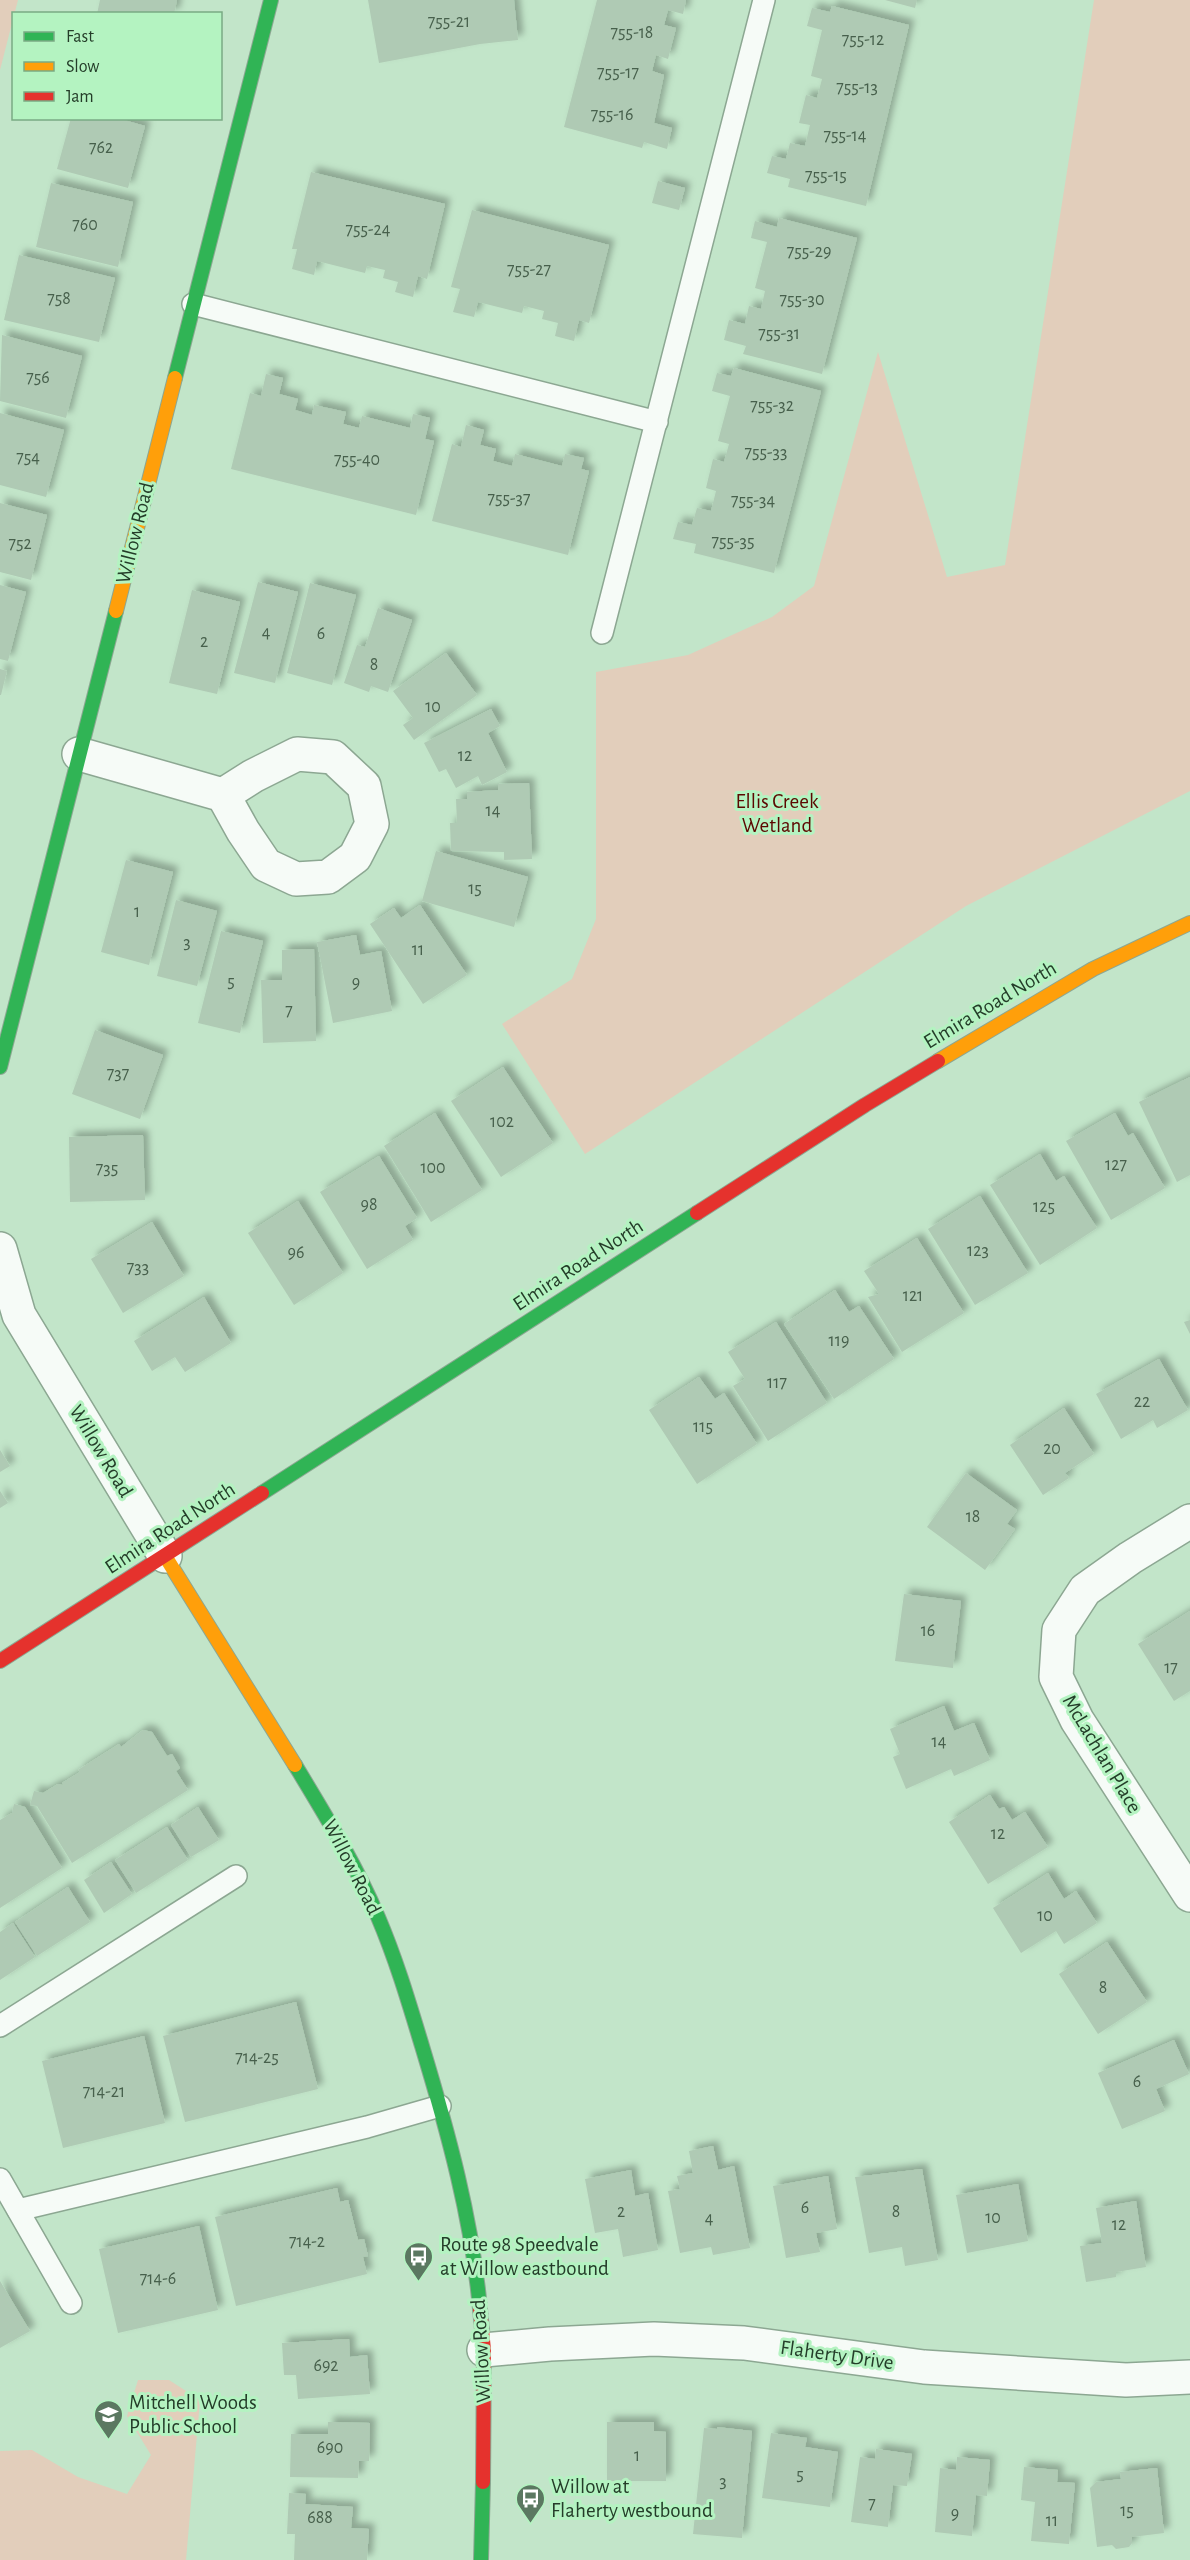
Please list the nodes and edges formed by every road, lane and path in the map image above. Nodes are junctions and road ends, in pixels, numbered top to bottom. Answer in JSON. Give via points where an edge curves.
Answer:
{"nodes":[{"id":1,"x":271,"y":0,"type":"edge"},
{"id":2,"x":764,"y":0,"type":"edge"},
{"id":3,"x":193,"y":304,"type":"junction"},
{"id":4,"x":657,"y":422,"type":"junction"},
{"id":5,"x":602,"y":633,"type":"dead end"},
{"id":6,"x":79,"y":754,"type":"junction"},
{"id":7,"x":223,"y":795,"type":"junction"},
{"id":8,"x":1190,"y":923,"type":"edge"},
{"id":9,"x":0,"y":1067,"type":"edge"},
{"id":10,"x":0,"y":1249,"type":"edge"},
{"id":11,"x":1190,"y":1521,"type":"edge"},
{"id":12,"x":165,"y":1556,"type":"junction"},
{"id":13,"x":0,"y":1661,"type":"edge"},
{"id":14,"x":236,"y":1876,"type":"dead end"},
{"id":15,"x":1190,"y":1894,"type":"edge"},
{"id":16,"x":0,"y":2026,"type":"edge"},
{"id":17,"x":440,"y":2106,"type":"junction"},
{"id":18,"x":0,"y":2179,"type":"edge"},
{"id":19,"x":18,"y":2210,"type":"junction"},
{"id":20,"x":71,"y":2303,"type":"dead end"},
{"id":21,"x":484,"y":2350,"type":"junction"},
{"id":22,"x":1190,"y":2377,"type":"edge"},
{"id":23,"x":481,"y":2560,"type":"edge"}],
"edges":[{"from":1,"to":3,"type":"street","name":"Willow Road"},
{"from":2,"to":4,"type":"lane"},
{"from":3,"to":4,"type":"lane"},
{"from":3,"to":6,"type":"street","name":"Willow Road"},
{"from":4,"to":5,"type":"lane"},
{"from":6,"to":7,"type":"street"},
{"from":6,"to":9,"type":"street","name":"Willow Road"},
{"from":7,"to":7,"type":"street","via":[[266,865],[296,879],[328,878],[355,857],[372,824],[364,786],[333,757],[297,754]]},
{"from":8,"to":12,"type":"street","name":"Elmira Road North","via":[[1093,969],[865,1105]]},
{"from":10,"to":12,"type":"street","name":"Willow Road","via":[[19,1315]]},
{"from":11,"to":15,"type":"street","name":"McLachlan Place","via":[[1085,1590],[1059,1630],[1056,1677],[1077,1720]]},
{"from":12,"to":13,"type":"street","name":"Elmira Road North"},
{"from":12,"to":17,"type":"street","name":"Willow Road","via":[[326,1816],[372,1905],[407,1998]]},
{"from":14,"to":16,"type":"lane"},
{"from":17,"to":19,"type":"lane"},
{"from":17,"to":21,"type":"street","name":"Willow Road","via":[[468,2223]]},
{"from":18,"to":19,"type":"lane"},
{"from":19,"to":20,"type":"lane"},
{"from":21,"to":22,"type":"street","name":"Flaherty Drive","via":[[654,2339],[744,2343],[924,2367],[1126,2380]]},
{"from":21,"to":23,"type":"street","name":"Willow Road"}]}
